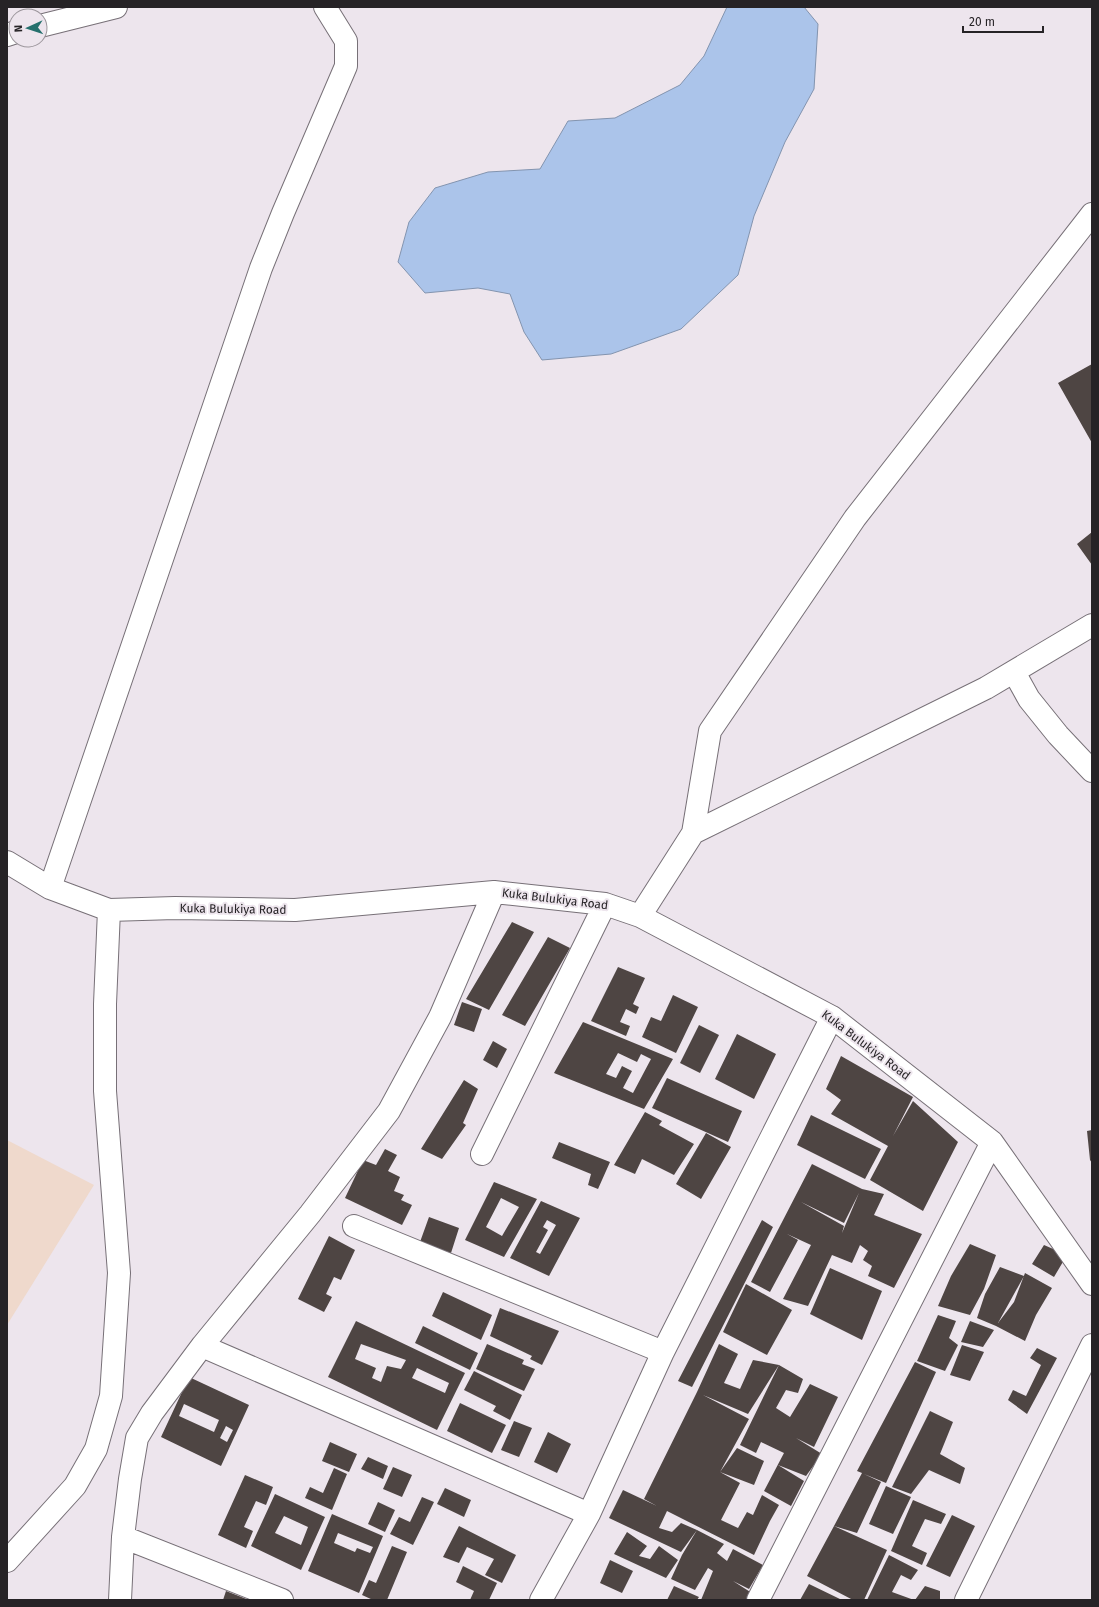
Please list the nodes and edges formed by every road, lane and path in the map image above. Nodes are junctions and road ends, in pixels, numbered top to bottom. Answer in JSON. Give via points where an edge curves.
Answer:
{"nodes":[{"id":1,"x":116,"y":7,"type":"edge"},
{"id":2,"x":325,"y":7,"type":"edge"},
{"id":3,"x":48,"y":24,"type":"edge"},
{"id":4,"x":1092,"y":214,"type":"edge"},
{"id":5,"x":1092,"y":625,"type":"edge"},
{"id":6,"x":1014,"y":672,"type":"junction"},
{"id":7,"x":1092,"y":771,"type":"edge"},
{"id":8,"x":693,"y":833,"type":"junction"},
{"id":9,"x":7,"y":862,"type":"edge"},
{"id":10,"x":50,"y":888,"type":"junction"},
{"id":11,"x":494,"y":892,"type":"junction"},
{"id":12,"x":605,"y":904,"type":"junction"},
{"id":13,"x":109,"y":910,"type":"junction"},
{"id":14,"x":640,"y":916,"type":"junction"},
{"id":15,"x":832,"y":1017,"type":"junction"},
{"id":16,"x":992,"y":1142,"type":"junction"},
{"id":17,"x":482,"y":1154,"type":"dead end"},
{"id":18,"x":354,"y":1226,"type":"dead end"},
{"id":19,"x":1092,"y":1284,"type":"edge"},
{"id":20,"x":1092,"y":1345,"type":"edge"},
{"id":21,"x":202,"y":1346,"type":"junction"},
{"id":22,"x":663,"y":1352,"type":"junction"},
{"id":23,"x":589,"y":1514,"type":"junction"},
{"id":24,"x":123,"y":1537,"type":"junction"},
{"id":25,"x":7,"y":1561,"type":"edge"},
{"id":26,"x":120,"y":1600,"type":"edge"},
{"id":27,"x":282,"y":1600,"type":"edge"},
{"id":28,"x":542,"y":1600,"type":"edge"},
{"id":29,"x":758,"y":1600,"type":"edge"},
{"id":30,"x":966,"y":1600,"type":"edge"}],
"edges":[{"from":1,"to":3,"type":"street"},
{"from":2,"to":10,"type":"street","via":[[346,41],[346,66],[262,268]]},
{"from":4,"to":8,"type":"street","via":[[855,518],[710,731]]},
{"from":5,"to":6,"type":"street"},
{"from":6,"to":7,"type":"street","via":[[1029,699]]},
{"from":6,"to":8,"type":"street"},
{"from":8,"to":14,"type":"street"},
{"from":9,"to":10,"type":"street","name":"Kuka Bulukiya Road"},
{"from":10,"to":13,"type":"street","name":"Kuka Bulukiya Road"},
{"from":11,"to":12,"type":"street","name":"Kuka Bulukiya Road"},
{"from":11,"to":13,"type":"street","name":"Kuka Bulukiya Road","via":[[295,910]]},
{"from":11,"to":21,"type":"street","via":[[440,1017],[389,1111],[310,1214]]},
{"from":12,"to":14,"type":"street","name":"Kuka Bulukiya Road"},
{"from":12,"to":17,"type":"street"},
{"from":13,"to":25,"type":"street","via":[[105,1091],[119,1274],[111,1396],[96,1449],[75,1486]]},
{"from":14,"to":15,"type":"street","name":"Kuka Bulukiya Road"},
{"from":15,"to":16,"type":"street","name":"Kuka Bulukiya Road"},
{"from":15,"to":22,"type":"street"},
{"from":16,"to":19,"type":"street","name":"Kuka Bulukiya Road"},
{"from":16,"to":29,"type":"street"},
{"from":18,"to":22,"type":"street"},
{"from":20,"to":30,"type":"street"},
{"from":21,"to":23,"type":"street"},
{"from":21,"to":24,"type":"street","via":[[152,1413],[137,1438]]},
{"from":22,"to":23,"type":"street"},
{"from":23,"to":28,"type":"street"},
{"from":24,"to":26,"type":"street"},
{"from":24,"to":27,"type":"street"}]}
